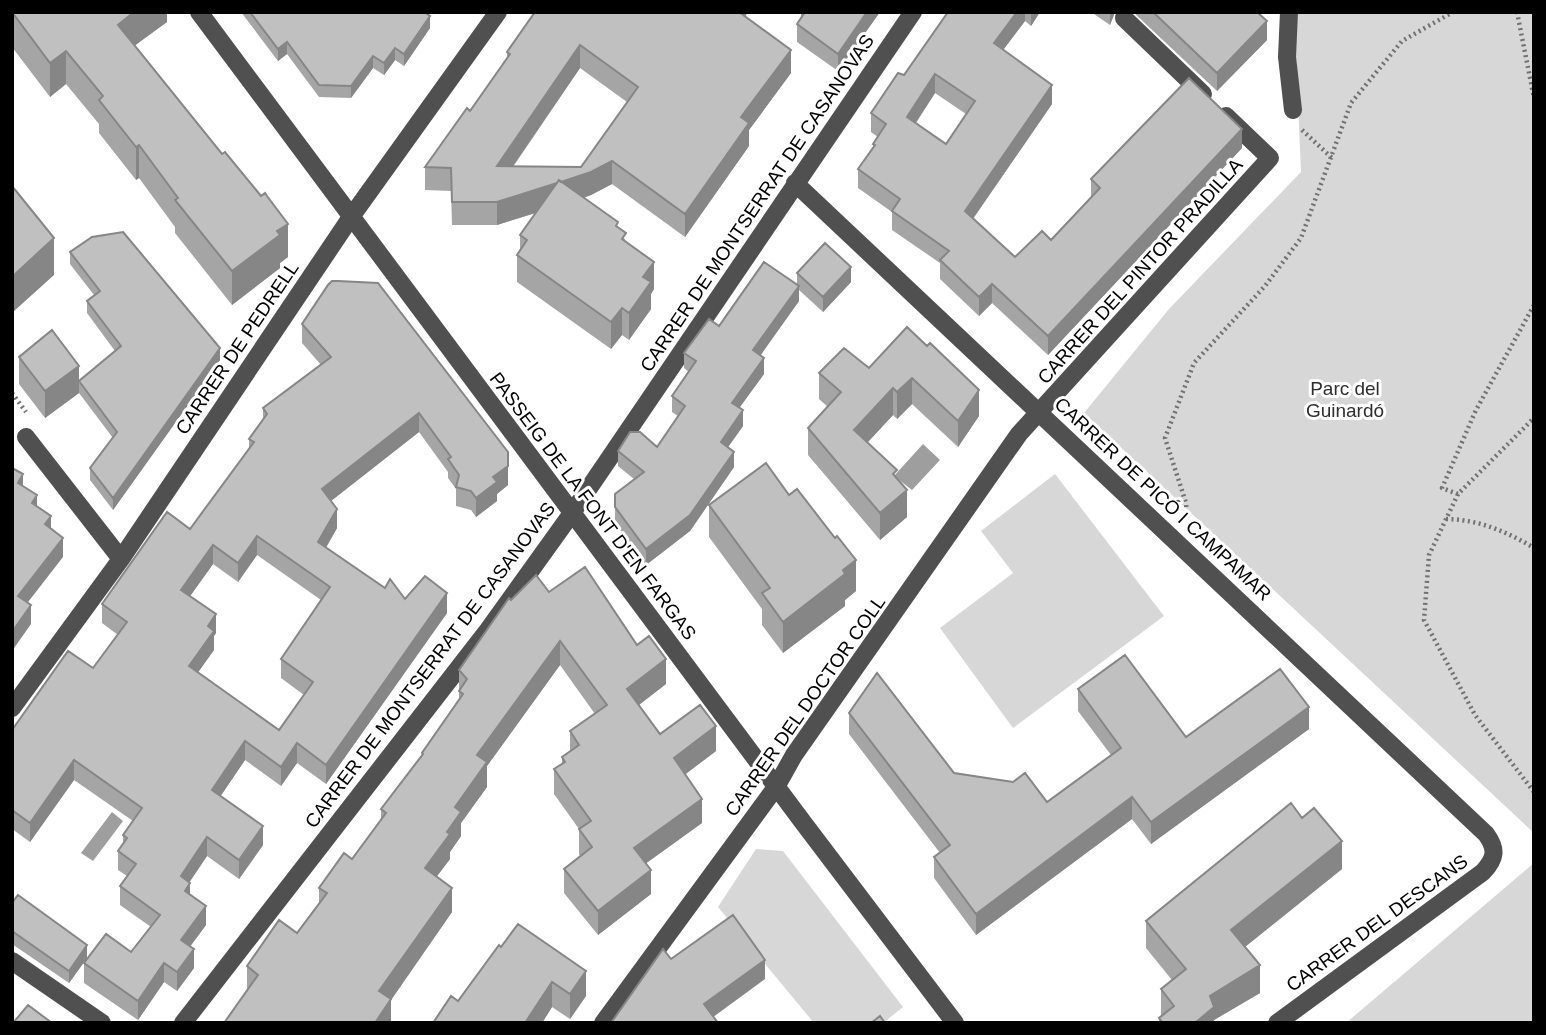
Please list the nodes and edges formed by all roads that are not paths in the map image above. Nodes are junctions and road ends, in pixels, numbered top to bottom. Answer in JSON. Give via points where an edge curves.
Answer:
{"nodes":[{"id":1,"x":198,"y":12,"type":"edge"},
{"id":2,"x":498,"y":12,"type":"edge"},
{"id":3,"x":913,"y":12,"type":"edge"},
{"id":4,"x":1289,"y":12,"type":"edge"},
{"id":5,"x":1124,"y":18,"type":"dead end"},
{"id":6,"x":1293,"y":110,"type":"road end"},
{"id":7,"x":795,"y":183,"type":"junction"},
{"id":8,"x":351,"y":217,"type":"junction"},
{"id":9,"x":1041,"y":412,"type":"junction"},
{"id":10,"x":26,"y":438,"type":"dead end"},
{"id":11,"x":572,"y":513,"type":"junction"},
{"id":12,"x":121,"y":558,"type":"junction"},
{"id":13,"x":12,"y":708,"type":"edge"},
{"id":14,"x":776,"y":787,"type":"junction"},
{"id":15,"x":1495,"y":852,"type":"joint"},
{"id":16,"x":12,"y":961,"type":"edge"},
{"id":17,"x":102,"y":1023,"type":"edge"},
{"id":18,"x":183,"y":1023,"type":"edge"},
{"id":19,"x":603,"y":1023,"type":"edge"},
{"id":20,"x":955,"y":1023,"type":"edge"},
{"id":21,"x":1277,"y":1023,"type":"edge"}],
"edges":[{"from":1,"to":8,"type":"street","name":"PASSEIG DE LA FONT D'EN FARGAS"},
{"from":2,"to":8,"type":"street","name":"CARRER DE PEDRELL"},
{"from":3,"to":7,"type":"street","name":"CARRER DE MONTSERRAT DE CASANOVAS"},
{"from":4,"to":6,"type":"street","via":[[1287,57]]},
{"from":5,"to":9,"type":"street","name":"CARRER DEL PINTOR PRADILLA","via":[[1270,158]]},
{"from":7,"to":9,"type":"street","name":"CARRER DE PICÓ I CAMPAMAR"},
{"from":7,"to":11,"type":"street","name":"CARRER DE MONTSERRAT DE CASANOVAS"},
{"from":8,"to":11,"type":"street","name":"PASSEIG DE LA FONT D'EN FARGAS"},
{"from":8,"to":12,"type":"street","name":"CARRER DE PEDRELL"},
{"from":9,"to":14,"type":"street","name":"CARRER DEL DOCTOR COLL","via":[[1019,434]]},
{"from":9,"to":15,"type":"street","name":"CARRER DE PICÓ I CAMPAMAR","via":[[1486,834]]},
{"from":10,"to":12,"type":"street"},
{"from":11,"to":14,"type":"street","name":"PASSEIG DE LA FONT D'EN FARGAS"},
{"from":11,"to":18,"type":"street","name":"CARRER DE MONTSERRAT DE CASANOVAS","via":[[488,630]]},
{"from":12,"to":13,"type":"street","name":"CARRER DE PEDRELL"},
{"from":14,"to":19,"type":"street","name":"CARRER DEL DOCTOR COLL"},
{"from":14,"to":20,"type":"street","name":"PASSEIG DE LA FONT D'EN FARGAS"},
{"from":15,"to":21,"type":"street","name":"CARRER DEL DESCANS","via":[[1483,872]]},
{"from":16,"to":17,"type":"street"}]}
